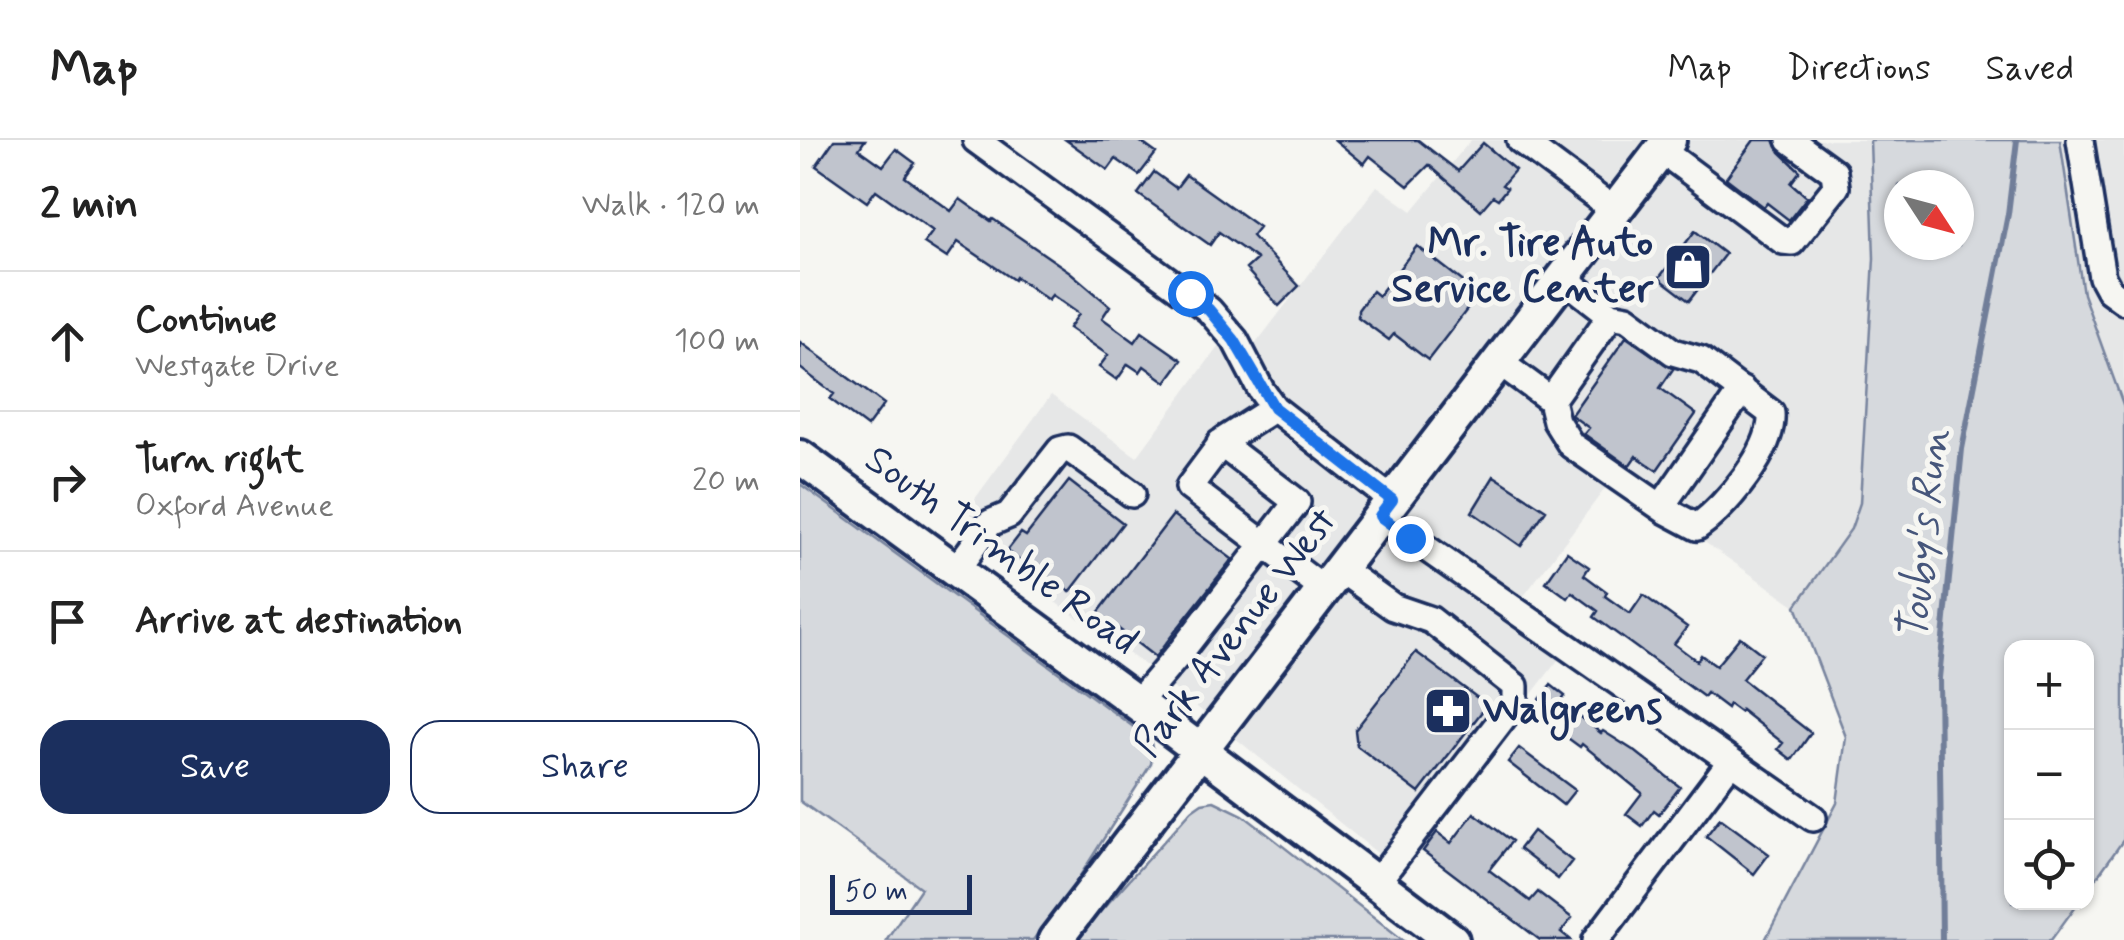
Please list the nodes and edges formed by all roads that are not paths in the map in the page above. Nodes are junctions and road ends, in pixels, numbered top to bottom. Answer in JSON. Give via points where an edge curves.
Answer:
{"nodes":[{"id":1,"x":976,"y":140,"type":"edge"},
{"id":2,"x":1520,"y":140,"type":"edge"},
{"id":3,"x":1790,"y":140,"type":"edge"},
{"id":4,"x":2080,"y":140,"type":"edge"},
{"id":5,"x":1665,"y":145,"type":"edge"},
{"id":6,"x":1614,"y":210,"type":"junction"},
{"id":7,"x":1562,"y":277,"type":"junction"},
{"id":8,"x":2124,"y":300,"type":"edge"},
{"id":9,"x":1612,"y":315,"type":"junction"},
{"id":10,"x":1498,"y":362,"type":"junction"},
{"id":11,"x":1742,"y":390,"type":"junction"},
{"id":12,"x":1552,"y":400,"type":"junction"},
{"id":13,"x":1274,"y":408,"type":"junction"},
{"id":14,"x":1220,"y":444,"type":"junction"},
{"id":15,"x":800,"y":457,"type":"edge"},
{"id":16,"x":1132,"y":494,"type":"dead end"},
{"id":17,"x":1661,"y":507,"type":"junction"},
{"id":18,"x":1386,"y":508,"type":"junction"},
{"id":19,"x":1264,"y":545,"type":"junction"},
{"id":20,"x":956,"y":570,"type":"junction"},
{"id":21,"x":1331,"y":579,"type":"junction"},
{"id":22,"x":1137,"y":703,"type":"junction"},
{"id":23,"x":1199,"y":751,"type":"junction"},
{"id":24,"x":1730,"y":760,"type":"junction"},
{"id":25,"x":1813,"y":818,"type":"dead end"},
{"id":26,"x":1376,"y":882,"type":"junction"},
{"id":27,"x":1054,"y":940,"type":"edge"},
{"id":28,"x":1452,"y":940,"type":"edge"},
{"id":29,"x":1596,"y":940,"type":"edge"}],
"edges":[{"from":1,"to":13,"type":"street","via":[[1209,310]]},
{"from":2,"to":6,"type":"street"},
{"from":3,"to":5,"type":"street","via":[[1836,179],[1792,242]]},
{"from":4,"to":8,"type":"street","via":[[2102,277]]},
{"from":5,"to":6,"type":"main road","name":"Park Avenue West"},
{"from":6,"to":7,"type":"main road","name":"Park Avenue West"},
{"from":7,"to":9,"type":"street"},
{"from":7,"to":10,"type":"main road","name":"Park Avenue West"},
{"from":9,"to":11,"type":"street","via":[[1674,352],[1701,360]]},
{"from":9,"to":12,"type":"street"},
{"from":10,"to":12,"type":"street"},
{"from":10,"to":18,"type":"main road","name":"Park Avenue West"},
{"from":11,"to":17,"type":"street"},
{"from":11,"to":17,"type":"street","via":[[1771,413],[1772,427],[1752,465],[1719,511],[1697,526]]},
{"from":12,"to":17,"type":"street","via":[[1571,444]]},
{"from":13,"to":14,"type":"street"},
{"from":13,"to":18,"type":"street"},
{"from":14,"to":19,"type":"street","via":[[1189,489]]},
{"from":14,"to":19,"type":"street","via":[[1297,502]]},
{"from":15,"to":20,"type":"main road","name":"South Trimble Road"},
{"from":16,"to":20,"type":"street","via":[[1068,448],[1060,450],[1009,515],[990,523]]},
{"from":18,"to":21,"type":"main road","name":"Park Avenue West"},
{"from":18,"to":24,"type":"street"},
{"from":19,"to":21,"type":"street"},
{"from":19,"to":22,"type":"street"},
{"from":20,"to":22,"type":"main road","name":"South Trimble Road"},
{"from":21,"to":23,"type":"main road","name":"Park Avenue West"},
{"from":21,"to":26,"type":"street","via":[[1431,620],[1517,692]]},
{"from":22,"to":23,"type":"main road","name":"South Trimble Road"},
{"from":23,"to":26,"type":"main road","name":"South Trimble Road"},
{"from":23,"to":27,"type":"main road","name":"Park Avenue West"},
{"from":24,"to":25,"type":"street"},
{"from":24,"to":29,"type":"street"},
{"from":26,"to":28,"type":"main road","name":"South Trimble Road"}]}
